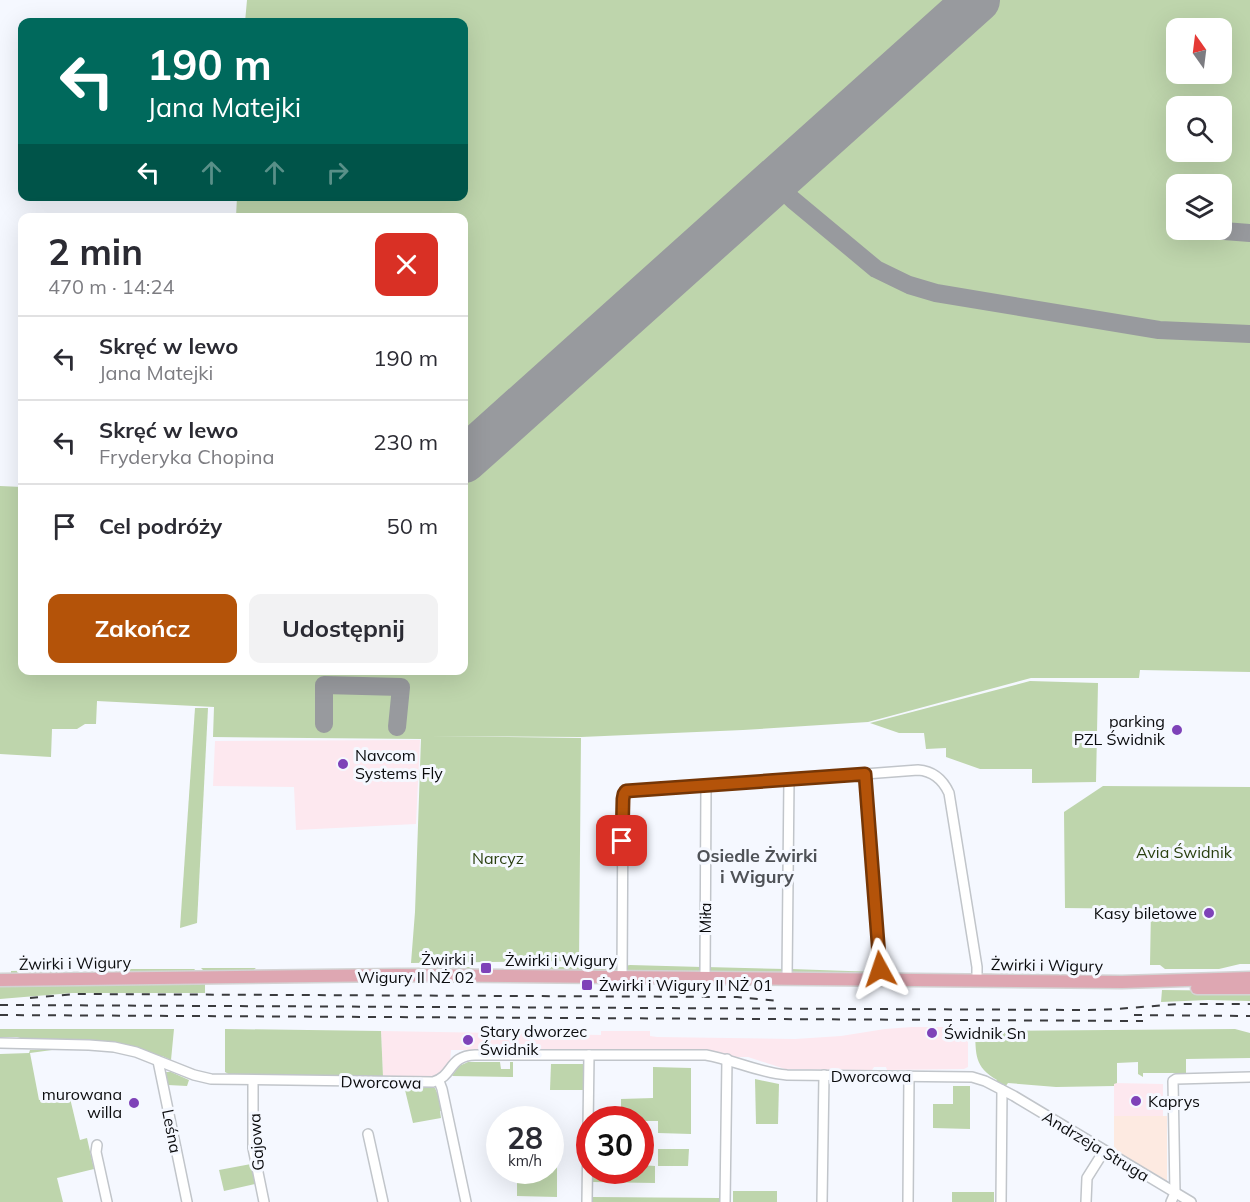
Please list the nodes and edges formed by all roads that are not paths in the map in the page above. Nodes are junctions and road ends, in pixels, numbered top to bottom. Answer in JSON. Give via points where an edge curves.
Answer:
{"nodes":[{"id":1,"x":865,"y":774,"type":"junction"},
{"id":2,"x":789,"y":779,"type":"junction"},
{"id":3,"x":706,"y":785,"type":"junction"},
{"id":4,"x":622,"y":977,"type":"junction"},
{"id":5,"x":705,"y":978,"type":"junction"},
{"id":6,"x":787,"y":978,"type":"junction"},
{"id":7,"x":1250,"y":978,"type":"edge"},
{"id":8,"x":880,"y":979,"type":"junction"},
{"id":9,"x":0,"y":980,"type":"edge"},
{"id":10,"x":977,"y":980,"type":"junction"},
{"id":11,"x":1122,"y":982,"type":"junction"},
{"id":12,"x":1250,"y":988,"type":"edge"},
{"id":13,"x":0,"y":1043,"type":"edge"},
{"id":14,"x":589,"y":1055,"type":"junction"},
{"id":15,"x":727,"y":1059,"type":"junction"},
{"id":16,"x":158,"y":1061,"type":"junction"},
{"id":17,"x":824,"y":1075,"type":"junction"},
{"id":18,"x":909,"y":1076,"type":"junction"},
{"id":19,"x":1250,"y":1077,"type":"edge"},
{"id":20,"x":439,"y":1080,"type":"junction"},
{"id":21,"x":253,"y":1081,"type":"junction"},
{"id":22,"x":1002,"y":1090,"type":"junction"},
{"id":23,"x":368,"y":1134,"type":"dead end"},
{"id":24,"x":97,"y":1145,"type":"dead end"},
{"id":25,"x":1104,"y":1151,"type":"junction"},
{"id":26,"x":1173,"y":1197,"type":"edge"},
{"id":27,"x":107,"y":1202,"type":"edge"},
{"id":28,"x":187,"y":1202,"type":"edge"},
{"id":29,"x":264,"y":1202,"type":"edge"},
{"id":30,"x":383,"y":1202,"type":"edge"},
{"id":31,"x":466,"y":1202,"type":"edge"},
{"id":32,"x":587,"y":1202,"type":"edge"},
{"id":33,"x":725,"y":1202,"type":"edge"},
{"id":34,"x":822,"y":1202,"type":"edge"},
{"id":35,"x":908,"y":1202,"type":"edge"},
{"id":36,"x":1001,"y":1202,"type":"edge"},
{"id":37,"x":1086,"y":1202,"type":"edge"},
{"id":38,"x":1191,"y":1202,"type":"edge"}],
"edges":[{"from":1,"to":2,"type":"street"},
{"from":1,"to":8,"type":"street"},
{"from":1,"to":10,"type":"street","via":[[918,770],[937,777],[945,786],[951,800]]},
{"from":2,"to":3,"type":"street"},
{"from":2,"to":6,"type":"street"},
{"from":3,"to":4,"type":"street","via":[[625,792]]},
{"from":3,"to":5,"type":"street","name":"Miła"},
{"from":4,"to":5,"type":"main road","name":"Żwirki i Wigury"},
{"from":4,"to":9,"type":"main road","name":"Żwirki i Wigury","via":[[377,975]]},
{"from":5,"to":6,"type":"main road","name":"Żwirki i Wigury"},
{"from":6,"to":8,"type":"main road","name":"Żwirki i Wigury"},
{"from":7,"to":11,"type":"main road"},
{"from":8,"to":10,"type":"main road","name":"Żwirki i Wigury"},
{"from":10,"to":11,"type":"main road","name":"Żwirki i Wigury"},
{"from":11,"to":12,"type":"main road","via":[[1147,987]]},
{"from":13,"to":16,"type":"street","name":"Dworcowa","via":[[102,1045]]},
{"from":14,"to":15,"type":"street","name":"Dworcowa","via":[[706,1055]]},
{"from":14,"to":20,"type":"street","name":"Dworcowa","via":[[468,1055],[461,1057]]},
{"from":14,"to":32,"type":"street"},
{"from":15,"to":17,"type":"street","name":"Dworcowa","via":[[777,1074]]},
{"from":15,"to":33,"type":"street"},
{"from":16,"to":21,"type":"street","name":"Dworcowa","via":[[196,1076]]},
{"from":16,"to":28,"type":"street","name":"Leśna"},
{"from":17,"to":18,"type":"street","name":"Dworcowa"},
{"from":17,"to":34,"type":"street"},
{"from":18,"to":22,"type":"street","name":"Dworcowa","via":[[972,1077]]},
{"from":18,"to":35,"type":"street"},
{"from":19,"to":26,"type":"street","via":[[1173,1080]]},
{"from":20,"to":21,"type":"street","name":"Dworcowa"},
{"from":20,"to":31,"type":"street"},
{"from":21,"to":29,"type":"street","name":"Gajowa","via":[[253,1148]]},
{"from":22,"to":25,"type":"street","name":"Andrzeja Struga"},
{"from":22,"to":36,"type":"street"},
{"from":23,"to":30,"type":"street"},
{"from":24,"to":27,"type":"street"},
{"from":25,"to":26,"type":"street","name":"Andrzeja Struga"},
{"from":25,"to":37,"type":"street","via":[[1088,1178]]},
{"from":26,"to":38,"type":"street","name":"Andrzeja Struga"}]}
